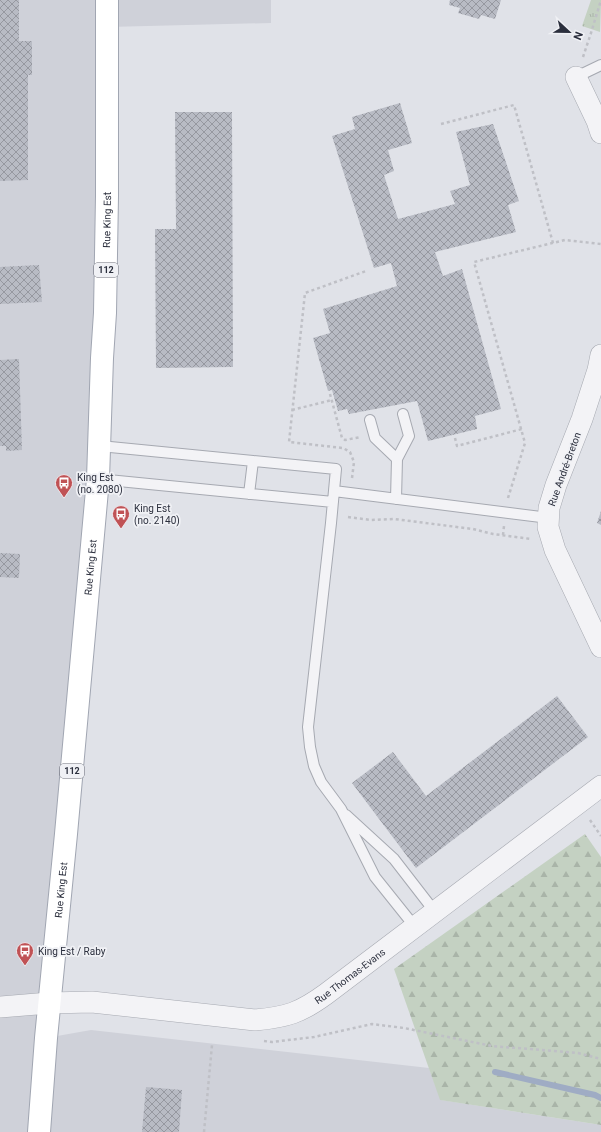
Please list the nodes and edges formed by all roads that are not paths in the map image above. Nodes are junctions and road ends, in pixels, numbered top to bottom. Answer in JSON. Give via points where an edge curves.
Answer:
{"nodes":[{"id":1,"x":107,"y":0,"type":"edge"},
{"id":2,"x":601,"y":65,"type":"edge"},
{"id":3,"x":576,"y":77,"type":"joint"},
{"id":4,"x":600,"y":125,"type":"edge"},
{"id":5,"x":601,"y":355,"type":"edge"},
{"id":6,"x":404,"y":414,"type":"dead end"},
{"id":7,"x":370,"y":420,"type":"dead end"},
{"id":8,"x":100,"y":446,"type":"junction"},
{"id":9,"x":397,"y":459,"type":"junction"},
{"id":10,"x":253,"y":461,"type":"junction"},
{"id":11,"x":98,"y":479,"type":"junction"},
{"id":12,"x":334,"y":491,"type":"junction"},
{"id":13,"x":249,"y":494,"type":"junction"},
{"id":14,"x":396,"y":499,"type":"junction"},
{"id":15,"x":333,"y":502,"type":"junction"},
{"id":16,"x":550,"y":528,"type":"junction"},
{"id":17,"x":601,"y":647,"type":"edge"},
{"id":18,"x":601,"y":786,"type":"edge"},
{"id":19,"x":341,"y":809,"type":"junction"},
{"id":20,"x":435,"y":912,"type":"junction"},
{"id":21,"x":415,"y":927,"type":"junction"},
{"id":22,"x":49,"y":1003,"type":"junction"},
{"id":23,"x":0,"y":1007,"type":"edge"},
{"id":24,"x":39,"y":1132,"type":"edge"}],
"edges":[{"from":1,"to":8,"type":"main road","name":"Rue King Est","number":"112","via":[[107,196]]},
{"from":2,"to":3,"type":"lane"},
{"from":3,"to":4,"type":"street"},
{"from":5,"to":16,"type":"street","name":"Rue André-Breton","via":[[582,419],[549,508]]},
{"from":6,"to":9,"type":"lane","via":[[409,436]]},
{"from":7,"to":9,"type":"lane","via":[[375,438]]},
{"from":8,"to":10,"type":"lane"},
{"from":8,"to":11,"type":"main road","name":"Rue King Est","number":"112"},
{"from":9,"to":14,"type":"lane"},
{"from":10,"to":12,"type":"lane","via":[[336,469]]},
{"from":10,"to":13,"type":"lane"},
{"from":11,"to":13,"type":"lane"},
{"from":11,"to":22,"type":"main road","name":"Rue King Est","number":"112"},
{"from":12,"to":14,"type":"lane"},
{"from":12,"to":15,"type":"lane"},
{"from":13,"to":15,"type":"lane"},
{"from":14,"to":16,"type":"lane","via":[[506,513]]},
{"from":15,"to":19,"type":"lane","via":[[308,727],[314,766],[321,782]]},
{"from":16,"to":17,"type":"street","name":"Rue André-Breton","via":[[555,550]]},
{"from":18,"to":20,"type":"street","name":"Rue Thomas-Evans"},
{"from":19,"to":20,"type":"lane","via":[[394,859]]},
{"from":19,"to":21,"type":"lane","via":[[375,877]]},
{"from":20,"to":21,"type":"street","name":"Rue Thomas-Evans"},
{"from":21,"to":22,"type":"street","name":"Rue Thomas-Evans","via":[[311,1005],[293,1014],[274,1018],[255,1020],[92,1002]]},
{"from":22,"to":23,"type":"street","name":"Rue Thomas-Evans"},
{"from":22,"to":24,"type":"main road","name":"Rue King Est","number":"112"}]}
